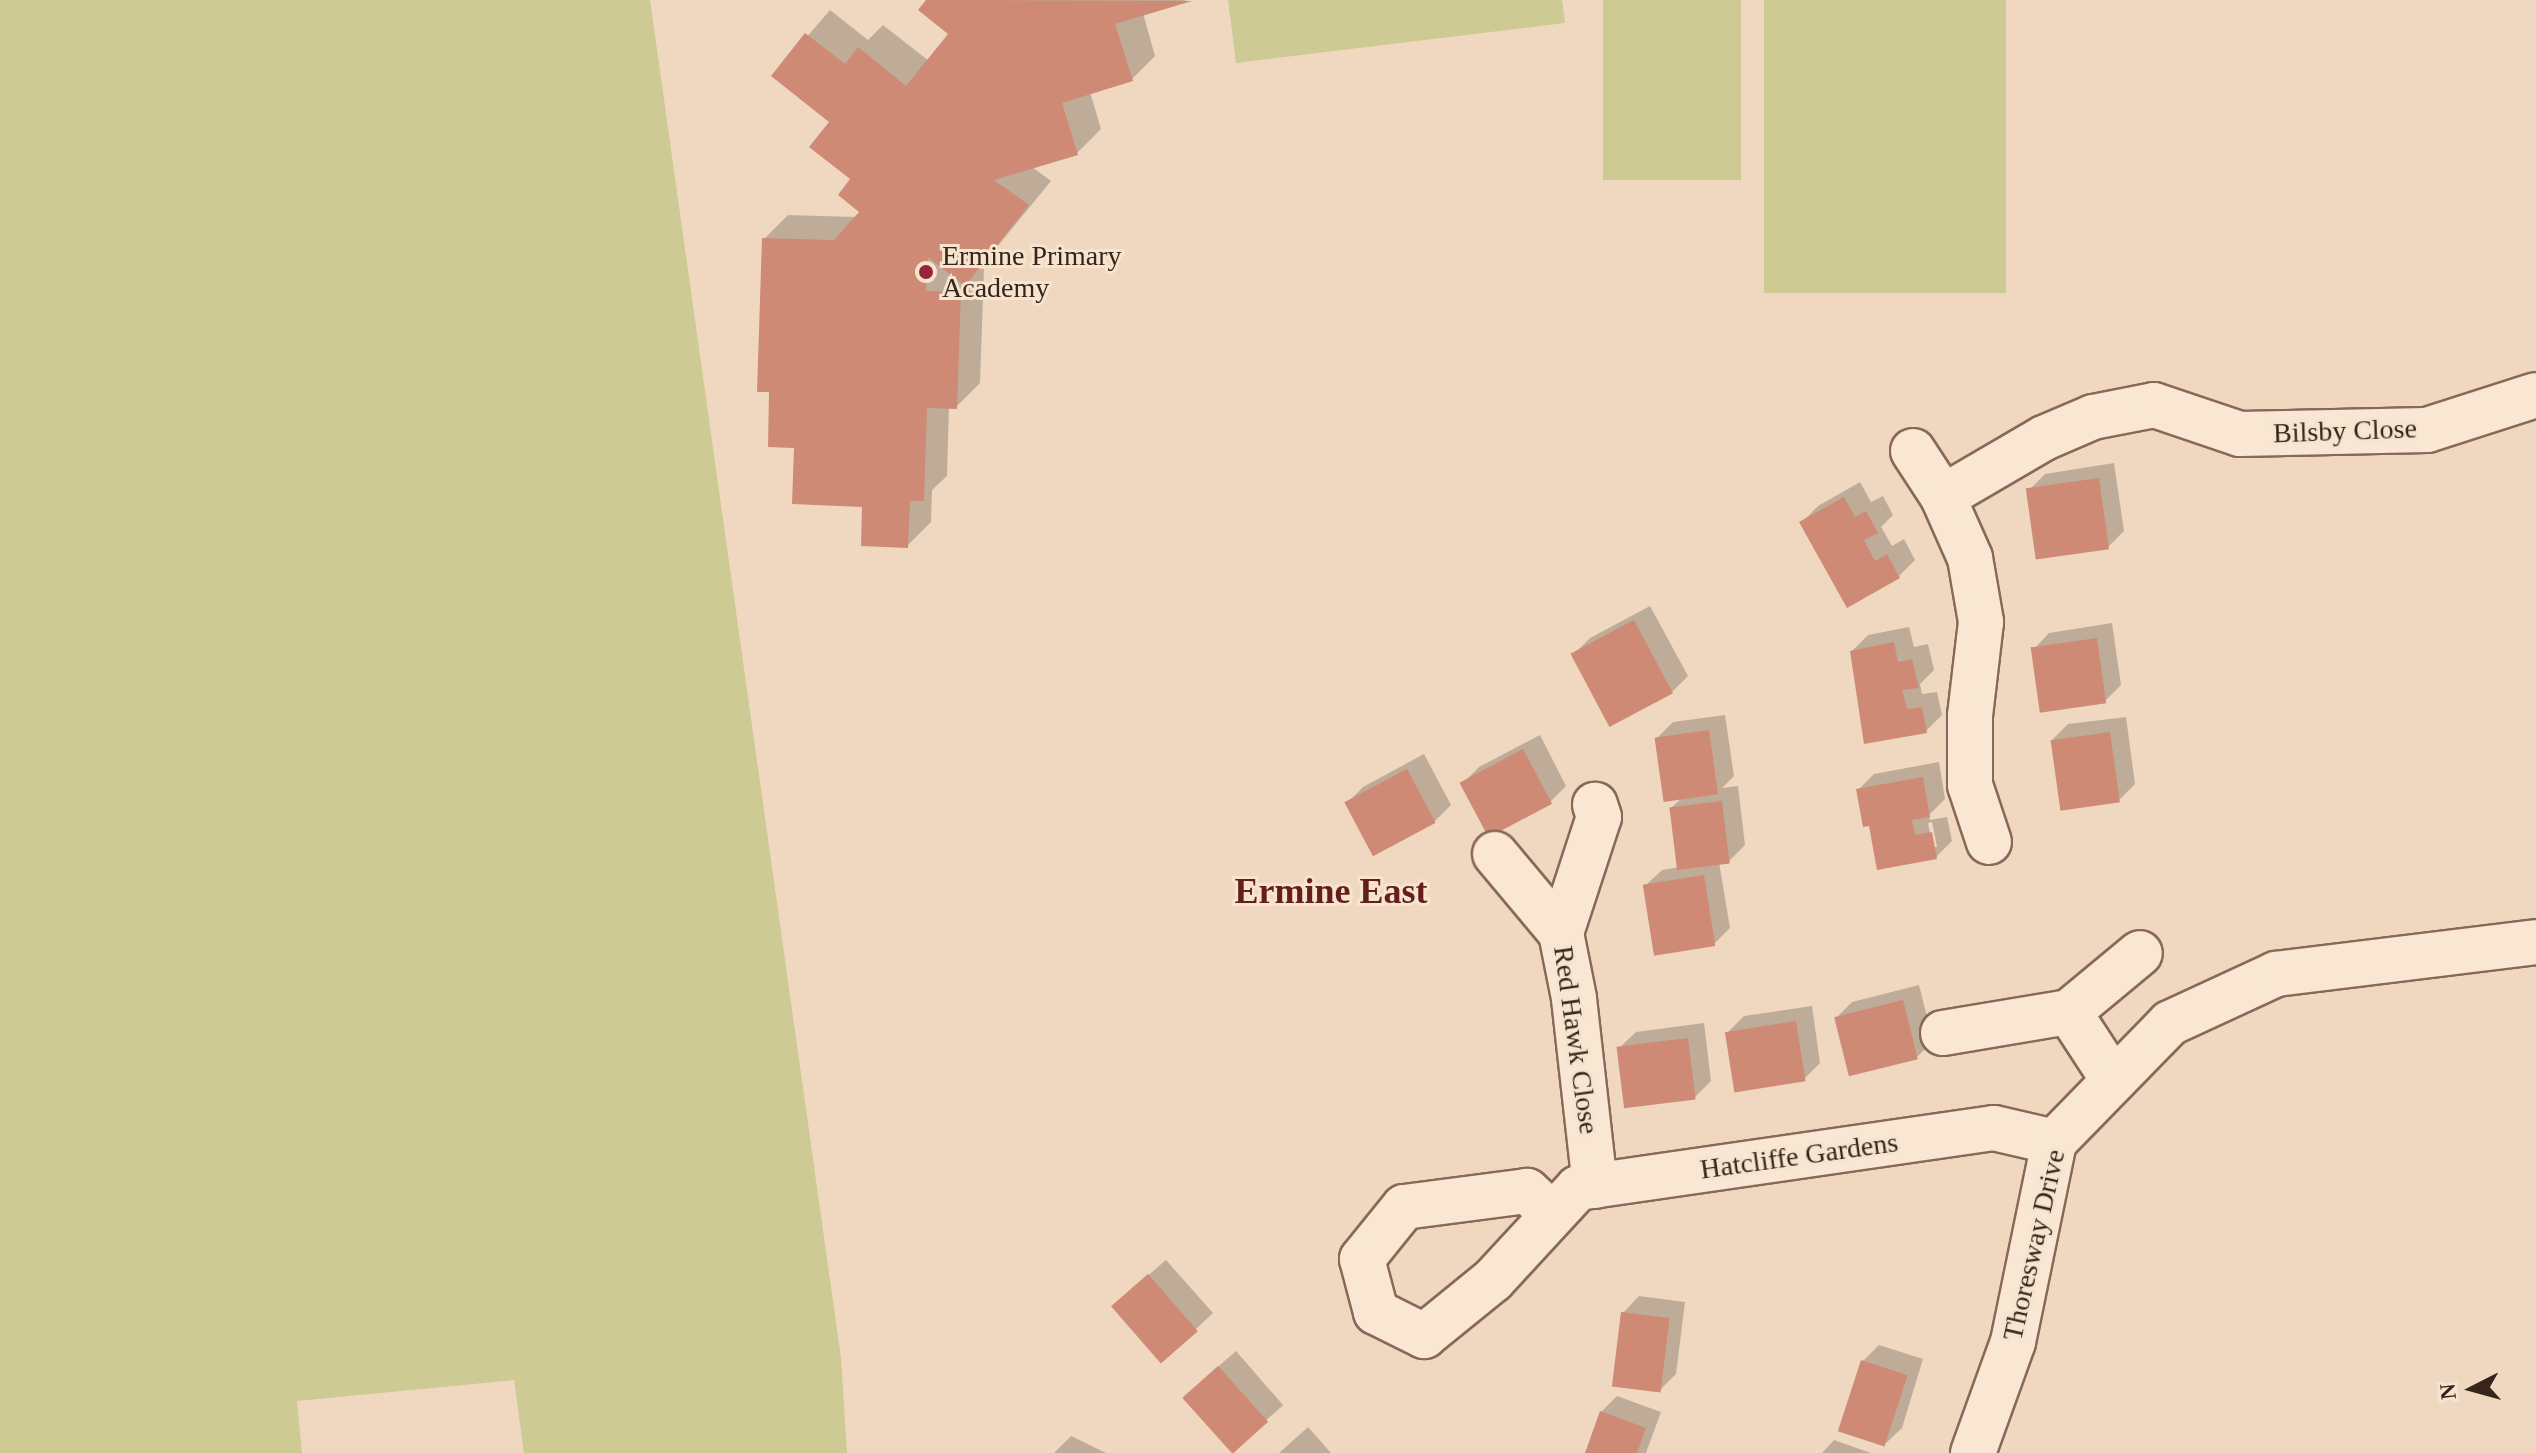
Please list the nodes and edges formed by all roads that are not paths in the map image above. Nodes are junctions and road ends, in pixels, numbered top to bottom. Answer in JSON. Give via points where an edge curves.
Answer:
{"nodes":[{"id":1,"x":2536,"y":395,"type":"edge"},
{"id":2,"x":1913,"y":451,"type":"dead end"},
{"id":3,"x":1943,"y":497,"type":"junction"},
{"id":4,"x":1595,"y":805,"type":"dead end"},
{"id":5,"x":1989,"y":842,"type":"dead end"},
{"id":6,"x":1495,"y":854,"type":"dead end"},
{"id":7,"x":1561,"y":933,"type":"junction"},
{"id":8,"x":2536,"y":942,"type":"edge"},
{"id":9,"x":2140,"y":953,"type":"dead end"},
{"id":10,"x":2069,"y":1012,"type":"junction"},
{"id":11,"x":1943,"y":1033,"type":"dead end"},
{"id":12,"x":2114,"y":1081,"type":"junction"},
{"id":13,"x":2054,"y":1142,"type":"junction"},
{"id":14,"x":1595,"y":1186,"type":"junction"},
{"id":15,"x":1552,"y":1214,"type":"dead end"},
{"id":16,"x":1973,"y":1453,"type":"edge"}],
"edges":[{"from":1,"to":3,"type":"street","name":"Bilsby Close","via":[[2427,430],[2240,434],[2154,405],[2093,417],[2044,438]]},
{"from":2,"to":3,"type":"street"},
{"from":3,"to":5,"type":"street","via":[[1970,558],[1981,622],[1970,716],[1970,785]]},
{"from":4,"to":7,"type":"street","name":"Red Hawk Close","via":[[1599,817]]},
{"from":6,"to":7,"type":"street"},
{"from":7,"to":14,"type":"street","name":"Red Hawk Close","via":[[1574,998]]},
{"from":8,"to":12,"type":"street","name":"Thoresway Drive","via":[[2276,974],[2170,1023]]},
{"from":9,"to":10,"type":"street"},
{"from":10,"to":11,"type":"street"},
{"from":10,"to":12,"type":"street"},
{"from":12,"to":13,"type":"street","name":"Thoresway Drive"},
{"from":13,"to":14,"type":"street","name":"Hatcliffe Gardens","via":[[1994,1128]]},
{"from":13,"to":16,"type":"street","name":"Thoresway Drive","via":[[2013,1342]]},
{"from":14,"to":15,"type":"street","name":"Hatcliffe Gardens","via":[[1578,1188]]}]}
